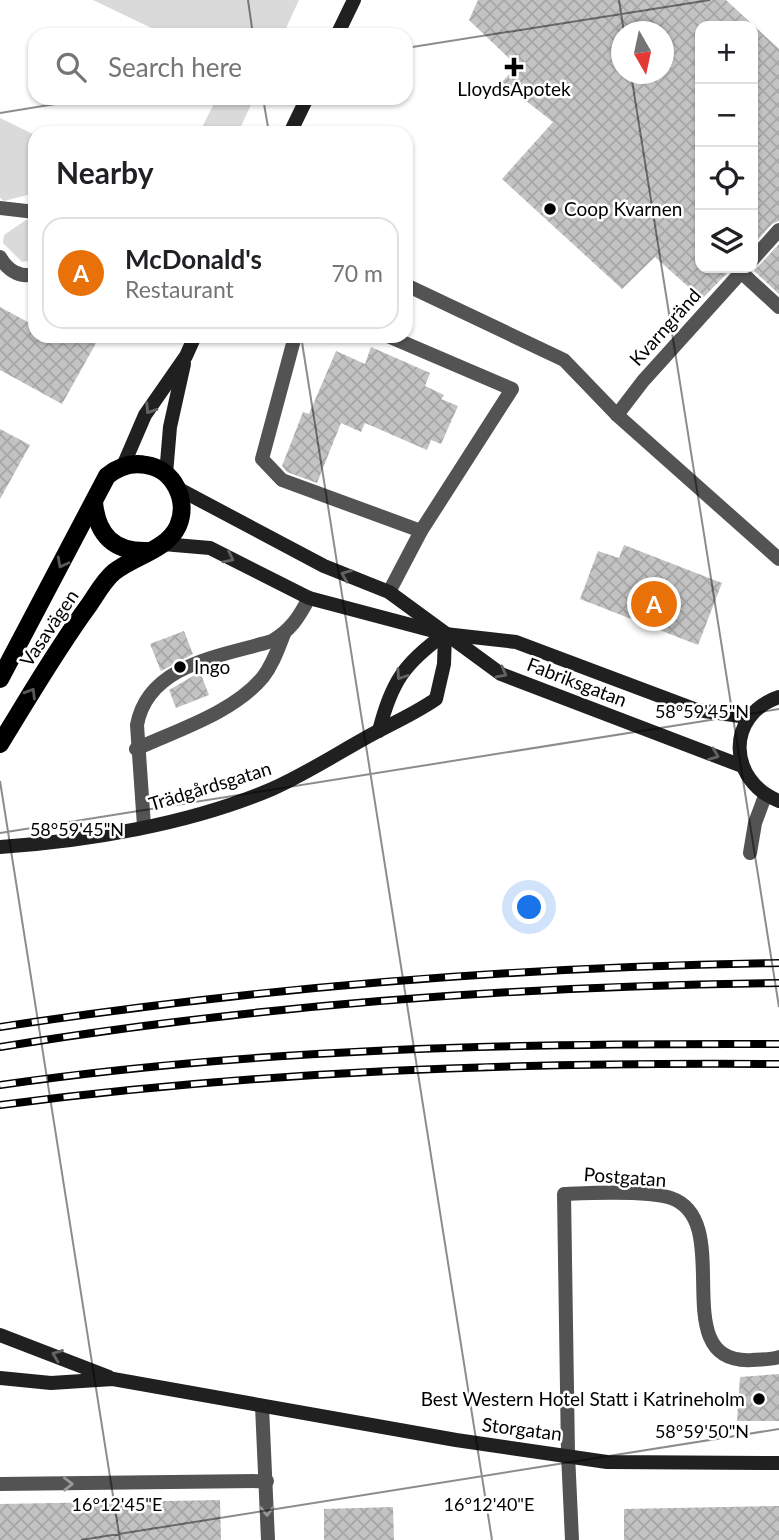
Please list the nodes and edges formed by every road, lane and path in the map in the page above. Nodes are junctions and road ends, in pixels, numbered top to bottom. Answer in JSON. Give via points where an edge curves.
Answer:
{"nodes":[{"id":1,"x":354,"y":0,"type":"edge"},
{"id":2,"x":340,"y":28,"type":"edge"},
{"id":3,"x":304,"y":105,"type":"edge"},
{"id":4,"x":293,"y":126,"type":"edge"},
{"id":5,"x":0,"y":208,"type":"edge"},
{"id":6,"x":28,"y":211,"type":"edge"},
{"id":7,"x":779,"y":230,"type":"edge"},
{"id":8,"x":758,"y":253,"type":"edge"},
{"id":9,"x":0,"y":257,"type":"edge"},
{"id":10,"x":740,"y":273,"type":"edge"},
{"id":11,"x":746,"y":273,"type":"edge"},
{"id":12,"x":28,"y":276,"type":"edge"},
{"id":13,"x":413,"y":288,"type":"edge"},
{"id":14,"x":779,"y":307,"type":"edge"},
{"id":15,"x":192,"y":343,"type":"edge"},
{"id":16,"x":294,"y":343,"type":"edge"},
{"id":17,"x":404,"y":343,"type":"edge"},
{"id":18,"x":186,"y":356,"type":"junction"},
{"id":19,"x":617,"y":415,"type":"junction"},
{"id":20,"x":123,"y":466,"type":"junction"},
{"id":21,"x":172,"y":481,"type":"junction"},
{"id":22,"x":94,"y":502,"type":"junction"},
{"id":23,"x":421,"y":531,"type":"junction"},
{"id":24,"x":156,"y":547,"type":"junction"},
{"id":25,"x":779,"y":559,"type":"edge"},
{"id":26,"x":389,"y":592,"type":"junction"},
{"id":27,"x":309,"y":598,"type":"junction"},
{"id":28,"x":284,"y":634,"type":"junction"},
{"id":29,"x":446,"y":634,"type":"junction"},
{"id":30,"x":0,"y":679,"type":"edge"},
{"id":31,"x":779,"y":697,"type":"edge"},
{"id":32,"x":753,"y":713,"type":"junction"},
{"id":33,"x":379,"y":731,"type":"junction"},
{"id":34,"x":0,"y":744,"type":"edge"},
{"id":35,"x":136,"y":749,"type":"junction"},
{"id":36,"x":742,"y":766,"type":"junction"},
{"id":37,"x":772,"y":798,"type":"edge"},
{"id":38,"x":144,"y":826,"type":"junction"},
{"id":39,"x":0,"y":847,"type":"edge"},
{"id":40,"x":750,"y":853,"type":"dead end"},
{"id":41,"x":0,"y":1335,"type":"edge"},
{"id":42,"x":779,"y":1357,"type":"edge"},
{"id":43,"x":0,"y":1378,"type":"edge"},
{"id":44,"x":113,"y":1379,"type":"junction"},
{"id":45,"x":262,"y":1406,"type":"junction"},
{"id":46,"x":568,"y":1454,"type":"junction"},
{"id":47,"x":779,"y":1462,"type":"edge"},
{"id":48,"x":267,"y":1481,"type":"junction"},
{"id":49,"x":0,"y":1484,"type":"edge"},
{"id":50,"x":268,"y":1540,"type":"edge"},
{"id":51,"x":572,"y":1540,"type":"edge"}],
"edges":[{"from":1,"to":2,"type":"street"},
{"from":3,"to":4,"type":"street"},
{"from":5,"to":6,"type":"street"},
{"from":7,"to":8,"type":"street"},
{"from":9,"to":12,"type":"street","via":[[6,268]]},
{"from":10,"to":19,"type":"street","name":"Kvarngränd"},
{"from":11,"to":14,"type":"street"},
{"from":13,"to":19,"type":"street","via":[[564,360]]},
{"from":15,"to":18,"type":"street","name":"Vasavägen"},
{"from":16,"to":23,"type":"street","via":[[262,459],[282,480]]},
{"from":17,"to":23,"type":"street","via":[[512,389]]},
{"from":18,"to":20,"type":"street","name":"Vasavägen","one_way":true,"via":[[145,415]]},
{"from":18,"to":21,"type":"street","name":"Vasavägen","via":[[170,426]]},
{"from":19,"to":25,"type":"street"},
{"from":20,"to":21,"type":"main road","via":[[142,464]]},
{"from":20,"to":22,"type":"main road","name":"Vasavägen","via":[[107,477]]},
{"from":21,"to":24,"type":"main road","name":"Vasavägen","via":[[182,506],[179,523]]},
{"from":26,"to":21,"type":"street","name":"Fabriksgatan","one_way":true,"via":[[324,566]]},
{"from":22,"to":24,"type":"main road","via":[[95,520],[110,542],[132,551]]},
{"from":22,"to":30,"type":"main road","name":"Vasavägen","one_way":true},
{"from":23,"to":26,"type":"street"},
{"from":24,"to":27,"type":"street","name":"Fabriksgatan","one_way":true,"via":[[209,548]]},
{"from":34,"to":24,"type":"main road","name":"Vasavägen","one_way":true,"via":[[63,641],[113,573]]},
{"from":26,"to":29,"type":"street","name":"Fabriksgatan"},
{"from":27,"to":28,"type":"street"},
{"from":27,"to":29,"type":"street","name":"Fabriksgatan"},
{"from":28,"to":35,"type":"street","via":[[272,664],[241,696]]},
{"from":28,"to":35,"type":"street","via":[[161,680],[140,709]]},
{"from":29,"to":32,"type":"street","name":"Fabriksgatan","via":[[516,642],[697,710],[740,716]]},
{"from":29,"to":33,"type":"street","one_way":true,"via":[[416,655],[397,678]]},
{"from":29,"to":33,"type":"street","name":"Trädgårdsgatan","via":[[436,699],[407,720]]},
{"from":29,"to":36,"type":"street","name":"Fabriksgatan","one_way":true,"via":[[501,674]]},
{"from":31,"to":32,"type":"street"},
{"from":32,"to":36,"type":"street","via":[[740,737]]},
{"from":33,"to":38,"type":"street","name":"Trädgårdsgatan","via":[[270,790]]},
{"from":35,"to":38,"type":"street"},
{"from":36,"to":37,"type":"street","via":[[751,783]]},
{"from":37,"to":40,"type":"street","via":[[755,823]]},
{"from":38,"to":39,"type":"street","name":"Trädgårdsgatan","via":[[48,844]]},
{"from":44,"to":41,"type":"street","name":"Storgatan","one_way":true},
{"from":42,"to":46,"type":"street","name":"Postgatan","via":[[738,1361],[719,1352],[707,1336],[700,1242],[692,1214],[672,1198],[564,1194]]},
{"from":43,"to":44,"type":"street","name":"Storgatan","via":[[51,1383]]},
{"from":44,"to":45,"type":"street","name":"Storgatan"},
{"from":45,"to":46,"type":"street","name":"Storgatan","via":[[456,1440]]},
{"from":45,"to":48,"type":"street"},
{"from":46,"to":47,"type":"street","name":"Storgatan","via":[[607,1462]]},
{"from":46,"to":51,"type":"street"},
{"from":49,"to":48,"type":"street","one_way":true},
{"from":48,"to":50,"type":"street","one_way":true}]}
